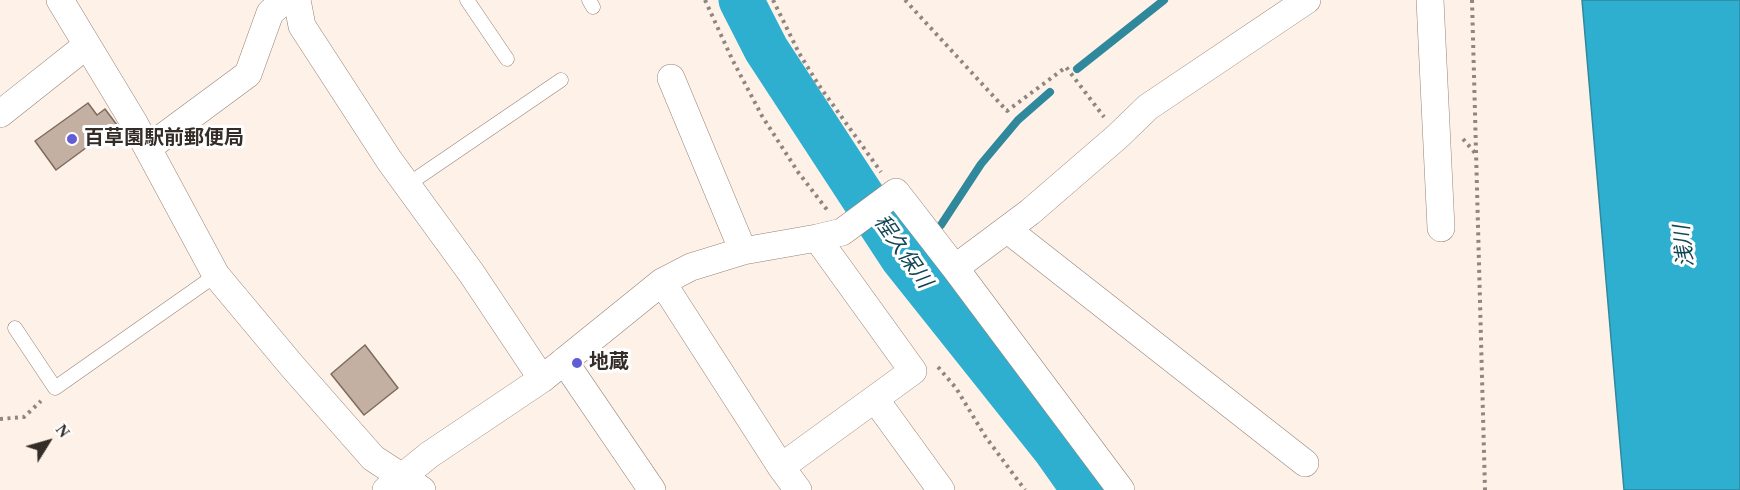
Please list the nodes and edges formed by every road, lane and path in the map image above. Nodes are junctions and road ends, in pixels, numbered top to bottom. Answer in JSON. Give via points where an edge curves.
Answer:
{"nodes":[{"id":1,"x":60,"y":0,"type":"edge"},
{"id":2,"x":284,"y":0,"type":"edge"},
{"id":3,"x":297,"y":0,"type":"edge"},
{"id":4,"x":466,"y":0,"type":"edge"},
{"id":5,"x":773,"y":0,"type":"edge"},
{"id":6,"x":905,"y":0,"type":"edge"},
{"id":7,"x":1307,"y":0,"type":"edge"},
{"id":8,"x":1430,"y":0,"type":"edge"},
{"id":9,"x":1472,"y":0,"type":"edge"},
{"id":10,"x":87,"y":45,"type":"junction"},
{"id":11,"x":507,"y":59,"type":"dead end"},
{"id":12,"x":671,"y":78,"type":"dead end"},
{"id":13,"x":561,"y":80,"type":"dead end"},
{"id":14,"x":0,"y":114,"type":"edge"},
{"id":15,"x":1118,"y":136,"type":"junction"},
{"id":16,"x":148,"y":148,"type":"junction"},
{"id":17,"x":407,"y":185,"type":"junction"},
{"id":18,"x":893,"y":194,"type":"junction"},
{"id":19,"x":1441,"y":228,"type":"dead end"},
{"id":20,"x":1008,"y":230,"type":"junction"},
{"id":21,"x":830,"y":235,"type":"junction"},
{"id":22,"x":743,"y":251,"type":"junction"},
{"id":23,"x":955,"y":268,"type":"junction"},
{"id":24,"x":216,"y":274,"type":"junction"},
{"id":25,"x":662,"y":282,"type":"junction"},
{"id":26,"x":15,"y":328,"type":"dead end"},
{"id":27,"x":564,"y":361,"type":"junction"},
{"id":28,"x":542,"y":379,"type":"junction"},
{"id":29,"x":55,"y":388,"type":"junction"},
{"id":30,"x":875,"y":399,"type":"junction"},
{"id":31,"x":0,"y":419,"type":"edge"},
{"id":32,"x":1305,"y":464,"type":"dead end"},
{"id":33,"x":781,"y":467,"type":"junction"},
{"id":34,"x":403,"y":486,"type":"edge"},
{"id":35,"x":652,"y":490,"type":"edge"},
{"id":36,"x":798,"y":490,"type":"edge"},
{"id":37,"x":941,"y":490,"type":"edge"},
{"id":38,"x":1121,"y":490,"type":"edge"},
{"id":39,"x":1485,"y":490,"type":"edge"}],
"edges":[{"from":1,"to":10,"type":"street"},
{"from":2,"to":16,"type":"street","via":[[270,13],[248,74]]},
{"from":3,"to":17,"type":"street","via":[[302,26]]},
{"from":4,"to":11,"type":"lane"},
{"from":5,"to":18,"type":"path","via":[[818,84]]},
{"from":6,"to":15,"type":"path","via":[[1007,111],[1066,67]]},
{"from":7,"to":15,"type":"street","via":[[1148,106]]},
{"from":8,"to":19,"type":"street"},
{"from":9,"to":39,"type":"path"},
{"from":10,"to":14,"type":"street"},
{"from":10,"to":16,"type":"street"},
{"from":12,"to":22,"type":"street"},
{"from":13,"to":17,"type":"lane"},
{"from":15,"to":20,"type":"street"},
{"from":16,"to":24,"type":"street"},
{"from":17,"to":28,"type":"street"},
{"from":18,"to":21,"type":"street"},
{"from":18,"to":23,"type":"street"},
{"from":20,"to":23,"type":"street"},
{"from":20,"to":32,"type":"street"},
{"from":21,"to":22,"type":"street"},
{"from":21,"to":30,"type":"street","via":[[914,371]]},
{"from":22,"to":25,"type":"street","via":[[691,267]]},
{"from":23,"to":38,"type":"street"},
{"from":24,"to":29,"type":"lane"},
{"from":24,"to":34,"type":"street","via":[[292,366]]},
{"from":25,"to":27,"type":"street"},
{"from":25,"to":33,"type":"street"},
{"from":26,"to":29,"type":"lane"},
{"from":27,"to":28,"type":"street"},
{"from":27,"to":35,"type":"street"},
{"from":28,"to":34,"type":"street","via":[[429,455]]},
{"from":29,"to":31,"type":"path","via":[[24,417]]},
{"from":30,"to":33,"type":"street"},
{"from":30,"to":37,"type":"street"},
{"from":33,"to":36,"type":"street"}]}
